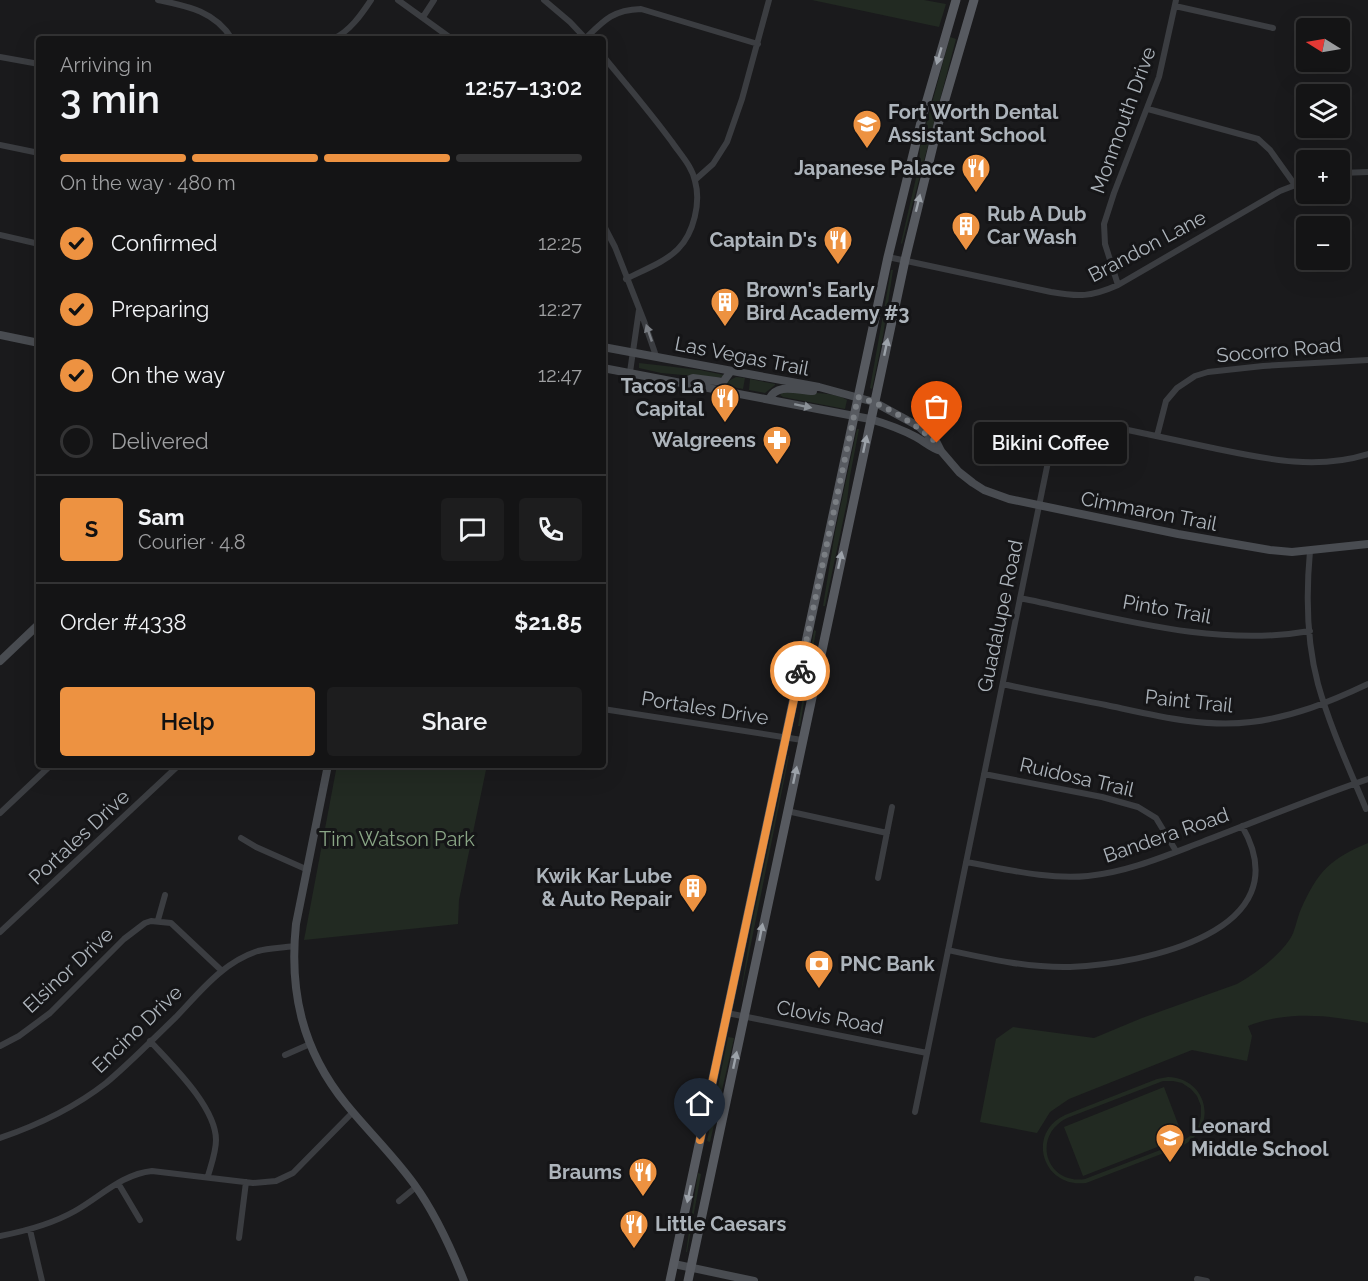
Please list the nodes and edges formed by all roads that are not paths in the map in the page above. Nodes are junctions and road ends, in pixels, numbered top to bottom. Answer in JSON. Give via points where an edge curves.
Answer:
{"nodes":[{"id":1,"x":158,"y":0,"type":"edge"},
{"id":2,"x":371,"y":0,"type":"edge"},
{"id":3,"x":398,"y":0,"type":"edge"},
{"id":4,"x":434,"y":0,"type":"edge"},
{"id":5,"x":544,"y":0,"type":"edge"},
{"id":6,"x":770,"y":0,"type":"edge"},
{"id":7,"x":957,"y":0,"type":"edge"},
{"id":8,"x":974,"y":0,"type":"edge"},
{"id":9,"x":1175,"y":3,"type":"edge"},
{"id":10,"x":423,"y":17,"type":"junction"},
{"id":11,"x":1273,"y":28,"type":"dead end"},
{"id":12,"x":963,"y":35,"type":"junction"},
{"id":13,"x":230,"y":36,"type":"edge"},
{"id":14,"x":338,"y":36,"type":"edge"},
{"id":15,"x":448,"y":36,"type":"edge"},
{"id":16,"x":583,"y":36,"type":"edge"},
{"id":17,"x":589,"y":36,"type":"edge"},
{"id":18,"x":758,"y":44,"type":"junction"},
{"id":19,"x":0,"y":57,"type":"edge"},
{"id":20,"x":606,"y":60,"type":"edge"},
{"id":21,"x":36,"y":63,"type":"edge"},
{"id":22,"x":1148,"y":109,"type":"junction"},
{"id":23,"x":0,"y":145,"type":"edge"},
{"id":24,"x":36,"y":152,"type":"edge"},
{"id":25,"x":1350,"y":172,"type":"edge"},
{"id":26,"x":1368,"y":172,"type":"edge"},
{"id":27,"x":695,"y":180,"type":"junction"},
{"id":28,"x":1294,"y":185,"type":"joint"},
{"id":29,"x":606,"y":230,"type":"edge"},
{"id":30,"x":0,"y":236,"type":"edge"},
{"id":31,"x":36,"y":243,"type":"edge"},
{"id":32,"x":888,"y":257,"type":"junction"},
{"id":33,"x":905,"y":260,"type":"junction"},
{"id":34,"x":626,"y":279,"type":"junction"},
{"id":35,"x":1118,"y":285,"type":"junction"},
{"id":36,"x":639,"y":310,"type":"junction"},
{"id":37,"x":0,"y":335,"type":"edge"},
{"id":38,"x":36,"y":342,"type":"edge"},
{"id":39,"x":606,"y":348,"type":"edge"},
{"id":40,"x":633,"y":352,"type":"junction"},
{"id":41,"x":656,"y":356,"type":"junction"},
{"id":42,"x":1368,"y":360,"type":"edge"},
{"id":43,"x":606,"y":368,"type":"edge"},
{"id":44,"x":731,"y":370,"type":"junction"},
{"id":45,"x":630,"y":372,"type":"junction"},
{"id":46,"x":682,"y":382,"type":"junction"},
{"id":47,"x":819,"y":387,"type":"junction"},
{"id":48,"x":858,"y":397,"type":"junction"},
{"id":49,"x":770,"y":399,"type":"junction"},
{"id":50,"x":874,"y":402,"type":"junction"},
{"id":51,"x":854,"y":416,"type":"junction"},
{"id":52,"x":870,"y":419,"type":"junction"},
{"id":53,"x":1157,"y":436,"type":"junction"},
{"id":54,"x":941,"y":451,"type":"junction"},
{"id":55,"x":1368,"y":454,"type":"edge"},
{"id":56,"x":1039,"y":506,"type":"junction"},
{"id":57,"x":1368,"y":544,"type":"edge"},
{"id":58,"x":1310,"y":551,"type":"junction"},
{"id":59,"x":1020,"y":598,"type":"junction"},
{"id":60,"x":812,"y":615,"type":"junction"},
{"id":61,"x":828,"y":618,"type":"junction"},
{"id":62,"x":36,"y":627,"type":"edge"},
{"id":63,"x":1310,"y":631,"type":"junction"},
{"id":64,"x":0,"y":661,"type":"edge"},
{"id":65,"x":1003,"y":684,"type":"junction"},
{"id":66,"x":1368,"y":684,"type":"edge"},
{"id":67,"x":1324,"y":704,"type":"junction"},
{"id":68,"x":606,"y":709,"type":"edge"},
{"id":69,"x":785,"y":738,"type":"junction"},
{"id":70,"x":802,"y":740,"type":"junction"},
{"id":71,"x":48,"y":768,"type":"edge"},
{"id":72,"x":176,"y":768,"type":"edge"},
{"id":73,"x":328,"y":768,"type":"edge"},
{"id":74,"x":984,"y":774,"type":"junction"},
{"id":75,"x":1368,"y":779,"type":"edge"},
{"id":76,"x":1355,"y":783,"type":"junction"},
{"id":77,"x":892,"y":807,"type":"dead end"},
{"id":78,"x":1366,"y":809,"type":"dead end"},
{"id":79,"x":787,"y":811,"type":"junction"},
{"id":80,"x":0,"y":813,"type":"edge"},
{"id":81,"x":1242,"y":826,"type":"junction"},
{"id":82,"x":887,"y":833,"type":"junction"},
{"id":83,"x":241,"y":838,"type":"dead end"},
{"id":84,"x":1176,"y":851,"type":"junction"},
{"id":85,"x":966,"y":862,"type":"junction"},
{"id":86,"x":308,"y":870,"type":"junction"},
{"id":87,"x":878,"y":878,"type":"dead end"},
{"id":88,"x":165,"y":895,"type":"dead end"},
{"id":89,"x":158,"y":920,"type":"junction"},
{"id":90,"x":0,"y":932,"type":"edge"},
{"id":91,"x":294,"y":946,"type":"junction"},
{"id":92,"x":948,"y":950,"type":"junction"},
{"id":93,"x":222,"y":971,"type":"junction"},
{"id":94,"x":727,"y":1013,"type":"junction"},
{"id":95,"x":744,"y":1017,"type":"junction"},
{"id":96,"x":150,"y":1041,"type":"junction"},
{"id":97,"x":310,"y":1044,"type":"junction"},
{"id":98,"x":0,"y":1046,"type":"edge"},
{"id":99,"x":927,"y":1053,"type":"junction"},
{"id":100,"x":285,"y":1056,"type":"dead end"},
{"id":101,"x":353,"y":1112,"type":"junction"},
{"id":102,"x":915,"y":1112,"type":"dead end"},
{"id":103,"x":0,"y":1138,"type":"edge"},
{"id":104,"x":695,"y":1162,"type":"junction"},
{"id":105,"x":712,"y":1166,"type":"junction"},
{"id":106,"x":208,"y":1176,"type":"junction"},
{"id":107,"x":246,"y":1182,"type":"junction"},
{"id":108,"x":118,"y":1183,"type":"junction"},
{"id":109,"x":416,"y":1187,"type":"junction"},
{"id":110,"x":399,"y":1201,"type":"dead end"},
{"id":111,"x":140,"y":1220,"type":"dead end"},
{"id":112,"x":30,"y":1230,"type":"junction"},
{"id":113,"x":0,"y":1236,"type":"edge"},
{"id":114,"x":239,"y":1238,"type":"dead end"},
{"id":115,"x":674,"y":1264,"type":"junction"},
{"id":116,"x":691,"y":1269,"type":"junction"},
{"id":117,"x":1197,"y":1279,"type":"dead end"},
{"id":118,"x":42,"y":1281,"type":"edge"},
{"id":119,"x":464,"y":1281,"type":"edge"},
{"id":120,"x":670,"y":1281,"type":"edge"},
{"id":121,"x":688,"y":1281,"type":"edge"},
{"id":122,"x":754,"y":1281,"type":"edge"},
{"id":123,"x":1207,"y":1281,"type":"edge"}],
"edges":[{"from":1,"to":13,"type":"street","via":[[204,12]]},
{"from":2,"to":14,"type":"street","via":[[361,16]]},
{"from":3,"to":10,"type":"street"},
{"from":4,"to":10,"type":"street"},
{"from":5,"to":16,"type":"street"},
{"from":6,"to":18,"type":"street"},
{"from":7,"to":12,"type":"main road","via":[[954,27],[956,33]]},
{"from":7,"to":32,"type":"main road","one_way":true,"via":[[923,114]]},
{"from":8,"to":12,"type":"main road"},
{"from":9,"to":11,"type":"street"},
{"from":9,"to":22,"type":"street","name":"Monmouth Drive"},
{"from":10,"to":15,"type":"street"},
{"from":33,"to":12,"type":"main road","one_way":true},
{"from":17,"to":18,"type":"street","via":[[611,15],[640,9]]},
{"from":18,"to":27,"type":"street","via":[[727,142],[713,164]]},
{"from":19,"to":21,"type":"street"},
{"from":20,"to":27,"type":"street","via":[[660,125]]},
{"from":22,"to":28,"type":"street","via":[[1258,139]]},
{"from":22,"to":35,"type":"street","name":"Monmouth Drive","via":[[1104,224],[1105,244]]},
{"from":23,"to":24,"type":"street"},
{"from":25,"to":26,"type":"street"},
{"from":27,"to":34,"type":"street","via":[[696,205],[684,241],[659,263]]},
{"from":28,"to":35,"type":"street","name":"Brandon Lane"},
{"from":29,"to":34,"type":"street"},
{"from":30,"to":31,"type":"street"},
{"from":32,"to":33,"type":"street","name":"Brandon Lane"},
{"from":32,"to":48,"type":"main road"},
{"from":33,"to":35,"type":"street","name":"Brandon Lane","via":[[1077,297]]},
{"from":50,"to":33,"type":"main road","one_way":true},
{"from":34,"to":36,"type":"street"},
{"from":36,"to":40,"type":"street"},
{"from":41,"to":36,"type":"street","one_way":true},
{"from":37,"to":38,"type":"street"},
{"from":39,"to":40,"type":"street","name":"Las Vegas Trail"},
{"from":40,"to":41,"type":"street","name":"Las Vegas Trail"},
{"from":40,"to":45,"type":"street"},
{"from":41,"to":44,"type":"street","name":"Las Vegas Trail"},
{"from":42,"to":53,"type":"street","name":"Socorro Road","via":[[1263,366],[1195,376],[1166,401]]},
{"from":43,"to":45,"type":"street","name":"Las Vegas Trail"},
{"from":44,"to":46,"type":"street","via":[[723,382],[693,378]]},
{"from":44,"to":47,"type":"street","name":"Las Vegas Trail"},
{"from":45,"to":46,"type":"street","name":"Las Vegas Trail"},
{"from":46,"to":49,"type":"street","name":"Las Vegas Trail"},
{"from":47,"to":48,"type":"street","name":"Las Vegas Trail"},
{"from":47,"to":49,"type":"street","via":[[810,391],[781,389]]},
{"from":48,"to":50,"type":"street","name":"Las Vegas Trail"},
{"from":48,"to":51,"type":"main road"},
{"from":49,"to":51,"type":"street","name":"Las Vegas Trail","one_way":true},
{"from":50,"to":52,"type":"main road"},
{"from":50,"to":54,"type":"street","name":"Cimmaron Trail","via":[[918,426]]},
{"from":51,"to":52,"type":"street","name":"Las Vegas Trail"},
{"from":51,"to":60,"type":"main road"},
{"from":52,"to":54,"type":"street","name":"Cimmaron Trail","via":[[898,428]]},
{"from":61,"to":52,"type":"main road","one_way":true},
{"from":53,"to":55,"type":"street","name":"Guadalupe Road","via":[[1276,461],[1341,461]]},
{"from":53,"to":56,"type":"street","name":"Guadalupe Road","via":[[1091,424],[1075,429],[1065,435],[1049,457]]},
{"from":54,"to":56,"type":"street","name":"Cimmaron Trail","via":[[959,472],[984,490]]},
{"from":56,"to":58,"type":"street","name":"Cimmaron Trail","via":[[1270,550]]},
{"from":56,"to":59,"type":"street","name":"Guadalupe Road"},
{"from":57,"to":58,"type":"street","name":"Cimmaron Trail"},
{"from":58,"to":63,"type":"street"},
{"from":59,"to":63,"type":"street","name":"Pinto Trail","via":[[1204,634],[1261,636]]},
{"from":59,"to":65,"type":"street","name":"Guadalupe Road"},
{"from":60,"to":61,"type":"main road"},
{"from":60,"to":69,"type":"main road"},
{"from":61,"to":70,"type":"main road"},
{"from":62,"to":64,"type":"street"},
{"from":63,"to":67,"type":"street"},
{"from":65,"to":67,"type":"street","name":"Paint Trail","via":[[1158,717],[1218,724],[1261,721]]},
{"from":65,"to":74,"type":"street","name":"Guadalupe Road"},
{"from":66,"to":67,"type":"street","name":"Paint Trail"},
{"from":67,"to":76,"type":"street"},
{"from":68,"to":69,"type":"street","name":"Portales Drive"},
{"from":69,"to":70,"type":"street","name":"Portales Drive"},
{"from":69,"to":94,"type":"main road"},
{"from":79,"to":70,"type":"main road","one_way":true},
{"from":71,"to":80,"type":"street"},
{"from":72,"to":90,"type":"street","name":"Portales Drive"},
{"from":73,"to":86,"type":"street"},
{"from":74,"to":84,"type":"street","name":"Ruidosa Trail","via":[[1138,807],[1156,818]]},
{"from":74,"to":85,"type":"street","name":"Guadalupe Road"},
{"from":75,"to":76,"type":"street","name":"Bandera Road"},
{"from":76,"to":78,"type":"street"},
{"from":76,"to":81,"type":"street","name":"Bandera Road"},
{"from":77,"to":82,"type":"street"},
{"from":79,"to":82,"type":"street"},
{"from":95,"to":79,"type":"main road","one_way":true},
{"from":81,"to":84,"type":"street","name":"Bandera Road"},
{"from":81,"to":92,"type":"street","via":[[1253,849],[1253,891],[1239,912],[1203,937],[1154,954],[1070,967],[1030,966]]},
{"from":82,"to":87,"type":"street"},
{"from":83,"to":86,"type":"street"},
{"from":84,"to":85,"type":"street","name":"Bandera Road","via":[[1134,867],[1089,876],[1052,876]]},
{"from":85,"to":92,"type":"street","name":"Guadalupe Road"},
{"from":86,"to":91,"type":"street"},
{"from":88,"to":89,"type":"street"},
{"from":89,"to":93,"type":"street","via":[[171,923]]},
{"from":89,"to":98,"type":"street","name":"Elsinor Drive","via":[[145,923],[124,939],[50,1013]]},
{"from":91,"to":93,"type":"street","name":"Encino Drive","via":[[258,951]]},
{"from":91,"to":97,"type":"street","via":[[295,987]]},
{"from":92,"to":99,"type":"street","name":"Guadalupe Road"},
{"from":93,"to":96,"type":"street","name":"Encino Drive"},
{"from":94,"to":95,"type":"street","name":"Clovis Road"},
{"from":94,"to":104,"type":"main road"},
{"from":95,"to":99,"type":"street","name":"Clovis Road"},
{"from":105,"to":95,"type":"main road","one_way":true},
{"from":96,"to":103,"type":"street","name":"Encino Drive","via":[[76,1104]]},
{"from":96,"to":106,"type":"street","via":[[190,1085],[213,1125],[216,1138]]},
{"from":97,"to":100,"type":"street"},
{"from":97,"to":101,"type":"street"},
{"from":99,"to":102,"type":"street","name":"Guadalupe Road"},
{"from":101,"to":107,"type":"street","via":[[293,1173],[276,1181]]},
{"from":101,"to":109,"type":"street"},
{"from":104,"to":105,"type":"main road"},
{"from":104,"to":115,"type":"main road","one_way":true},
{"from":105,"to":116,"type":"main road"},
{"from":106,"to":107,"type":"street"},
{"from":106,"to":108,"type":"street","via":[[152,1171]]},
{"from":107,"to":114,"type":"street"},
{"from":108,"to":111,"type":"street"},
{"from":108,"to":112,"type":"street","via":[[74,1212]]},
{"from":109,"to":110,"type":"street"},
{"from":109,"to":119,"type":"street","via":[[447,1240]]},
{"from":112,"to":113,"type":"street"},
{"from":112,"to":118,"type":"street"},
{"from":115,"to":116,"type":"street"},
{"from":115,"to":120,"type":"main road"},
{"from":116,"to":121,"type":"main road"},
{"from":116,"to":122,"type":"street"},
{"from":117,"to":123,"type":"street"}]}
